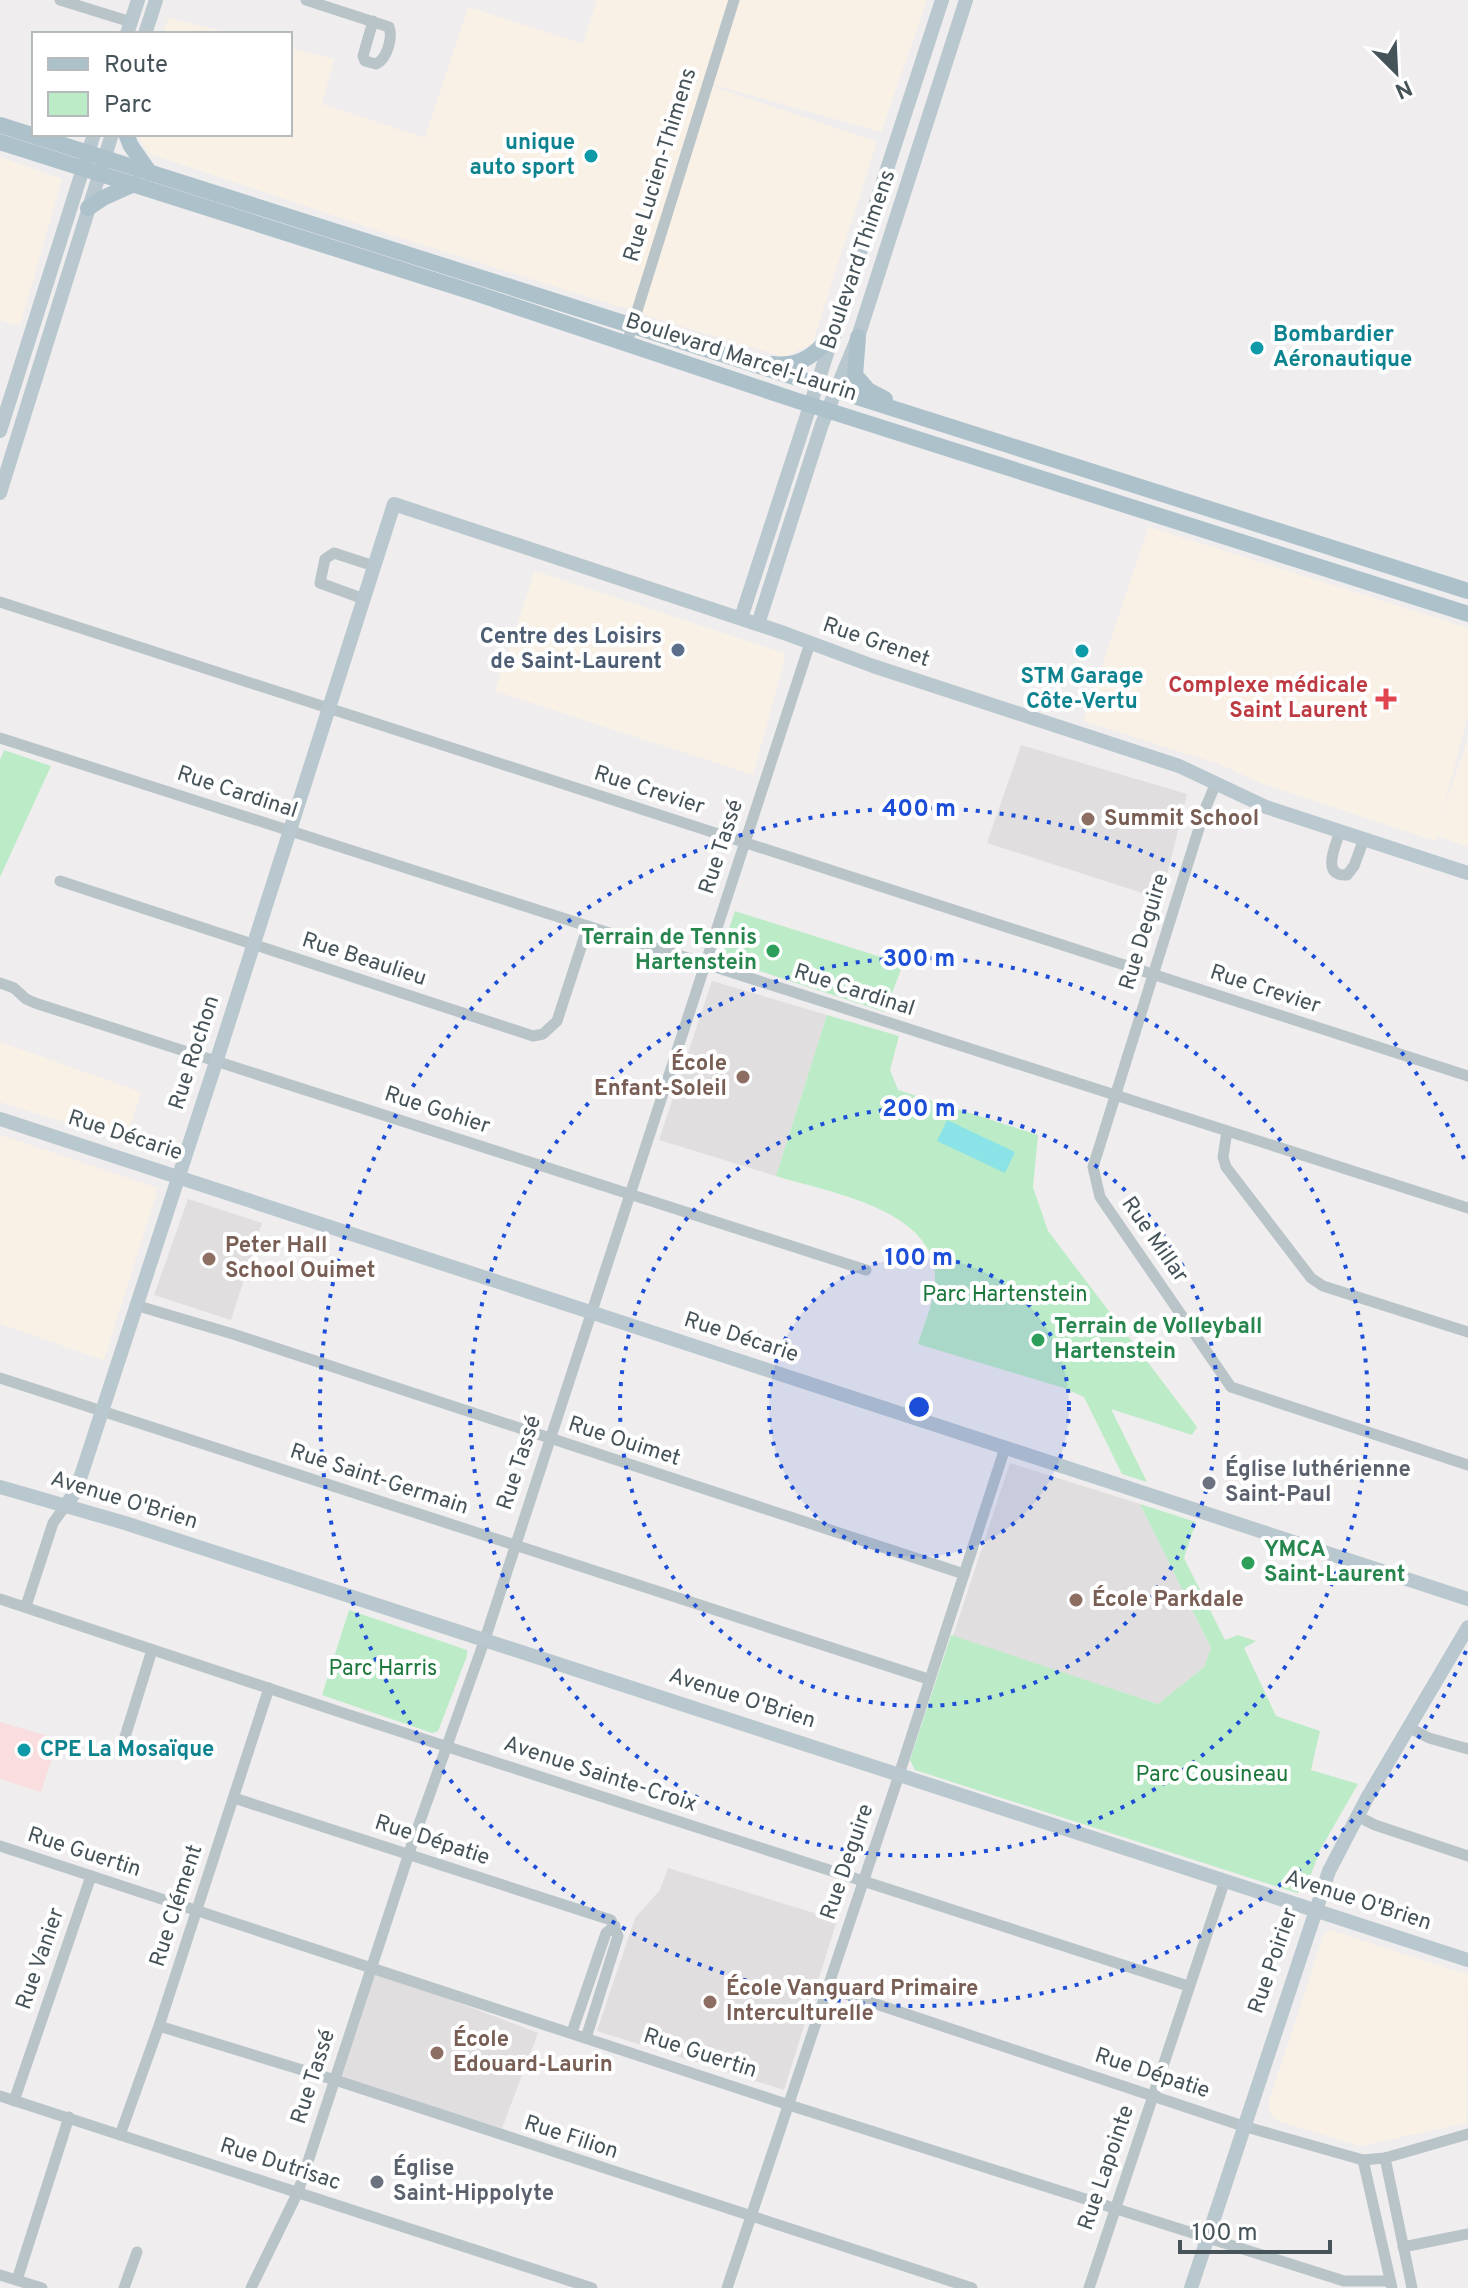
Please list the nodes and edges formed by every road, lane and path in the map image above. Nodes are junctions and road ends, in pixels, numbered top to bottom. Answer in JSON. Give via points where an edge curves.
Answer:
{"nodes":[{"id":1,"x":60,"y":0,"type":"edge"},
{"id":2,"x":138,"y":0,"type":"edge"},
{"id":3,"x":156,"y":0,"type":"edge"},
{"id":4,"x":306,"y":0,"type":"edge"},
{"id":5,"x":734,"y":0,"type":"edge"},
{"id":6,"x":942,"y":0,"type":"edge"},
{"id":7,"x":966,"y":0,"type":"edge"},
{"id":8,"x":373,"y":21,"type":"dead end"},
{"id":9,"x":129,"y":28,"type":"edge"},
{"id":10,"x":146,"y":32,"type":"edge"},
{"id":11,"x":0,"y":125,"type":"edge"},
{"id":12,"x":94,"y":136,"type":"edge"},
{"id":13,"x":111,"y":136,"type":"edge"},
{"id":14,"x":127,"y":136,"type":"edge"},
{"id":15,"x":0,"y":142,"type":"edge"},
{"id":16,"x":93,"y":163,"type":"junction"},
{"id":17,"x":150,"y":173,"type":"junction"},
{"id":18,"x":134,"y":184,"type":"junction"},
{"id":19,"x":88,"y":208,"type":"junction"},
{"id":20,"x":633,"y":324,"type":"junction"},
{"id":21,"x":836,"y":331,"type":"junction"},
{"id":22,"x":858,"y":337,"type":"junction"},
{"id":23,"x":627,"y":343,"type":"junction"},
{"id":24,"x":744,"y":359,"type":"junction"},
{"id":25,"x":818,"y":385,"type":"junction"},
{"id":26,"x":836,"y":390,"type":"junction"},
{"id":27,"x":6,"y":394,"type":"edge"},
{"id":28,"x":29,"y":400,"type":"junction"},
{"id":29,"x":819,"y":407,"type":"junction"},
{"id":30,"x":910,"y":414,"type":"junction"},
{"id":31,"x":0,"y":431,"type":"edge"},
{"id":32,"x":0,"y":493,"type":"edge"},
{"id":33,"x":1167,"y":495,"type":"junction"},
{"id":34,"x":394,"y":504,"type":"joint"},
{"id":35,"x":1160,"y":516,"type":"junction"},
{"id":36,"x":374,"y":566,"type":"junction"},
{"id":37,"x":1468,"y":591,"type":"edge"},
{"id":38,"x":364,"y":599,"type":"junction"},
{"id":39,"x":0,"y":602,"type":"edge"},
{"id":40,"x":1468,"y":614,"type":"edge"},
{"id":41,"x":741,"y":618,"type":"junction"},
{"id":42,"x":758,"y":624,"type":"junction"},
{"id":43,"x":810,"y":643,"type":"junction"},
{"id":44,"x":329,"y":708,"type":"junction"},
{"id":45,"x":0,"y":738,"type":"edge"},
{"id":46,"x":1216,"y":783,"type":"junction"},
{"id":47,"x":288,"y":830,"type":"junction"},
{"id":48,"x":1340,"y":831,"type":"junction"},
{"id":49,"x":1364,"y":839,"type":"junction"},
{"id":50,"x":744,"y":843,"type":"junction"},
{"id":51,"x":1468,"y":873,"type":"edge"},
{"id":52,"x":60,"y":881,"type":"dead end"},
{"id":53,"x":588,"y":926,"type":"junction"},
{"id":54,"x":252,"y":944,"type":"junction"},
{"id":55,"x":704,"y":964,"type":"junction"},
{"id":56,"x":1153,"y":975,"type":"junction"},
{"id":57,"x":1,"y":984,"type":"edge"},
{"id":58,"x":216,"y":1061,"type":"junction"},
{"id":59,"x":1468,"y":1076,"type":"edge"},
{"id":60,"x":1115,"y":1094,"type":"junction"},
{"id":61,"x":0,"y":1119,"type":"edge"},
{"id":62,"x":1227,"y":1131,"type":"junction"},
{"id":63,"x":178,"y":1177,"type":"junction"},
{"id":64,"x":630,"y":1194,"type":"junction"},
{"id":65,"x":1468,"y":1208,"type":"edge"},
{"id":66,"x":866,"y":1270,"type":"dead end"},
{"id":67,"x":135,"y":1305,"type":"junction"},
{"id":68,"x":591,"y":1312,"type":"junction"},
{"id":69,"x":1468,"y":1332,"type":"edge"},
{"id":70,"x":0,"y":1378,"type":"edge"},
{"id":71,"x":101,"y":1411,"type":"junction"},
{"id":72,"x":550,"y":1439,"type":"junction"},
{"id":73,"x":1005,"y":1448,"type":"junction"},
{"id":74,"x":1468,"y":1465,"type":"edge"},
{"id":75,"x":0,"y":1487,"type":"edge"},
{"id":76,"x":66,"y":1505,"type":"junction"},
{"id":77,"x":515,"y":1546,"type":"junction"},
{"id":78,"x":964,"y":1574,"type":"junction"},
{"id":79,"x":0,"y":1599,"type":"edge"},
{"id":80,"x":1468,"y":1599,"type":"edge"},
{"id":81,"x":26,"y":1606,"type":"junction"},
{"id":82,"x":1468,"y":1627,"type":"edge"},
{"id":83,"x":485,"y":1639,"type":"junction"},
{"id":84,"x":152,"y":1650,"type":"junction"},
{"id":85,"x":928,"y":1679,"type":"junction"},
{"id":86,"x":269,"y":1688,"type":"junction"},
{"id":87,"x":1408,"y":1727,"type":"junction"},
{"id":88,"x":445,"y":1746,"type":"junction"},
{"id":89,"x":1468,"y":1749,"type":"edge"},
{"id":90,"x":120,"y":1753,"type":"dead end"},
{"id":91,"x":899,"y":1774,"type":"junction"},
{"id":92,"x":234,"y":1798,"type":"junction"},
{"id":93,"x":1357,"y":1816,"type":"junction"},
{"id":94,"x":0,"y":1846,"type":"edge"},
{"id":95,"x":408,"y":1854,"type":"junction"},
{"id":96,"x":1468,"y":1856,"type":"edge"},
{"id":97,"x":91,"y":1876,"type":"junction"},
{"id":98,"x":1225,"y":1880,"type":"junction"},
{"id":99,"x":862,"y":1881,"type":"junction"},
{"id":100,"x":1315,"y":1910,"type":"junction"},
{"id":101,"x":195,"y":1912,"type":"junction"},
{"id":102,"x":1468,"y":1960,"type":"edge"},
{"id":103,"x":370,"y":1969,"type":"junction"},
{"id":104,"x":596,"y":1982,"type":"junction"},
{"id":105,"x":1188,"y":1986,"type":"junction"},
{"id":106,"x":828,"y":1988,"type":"junction"},
{"id":107,"x":159,"y":2026,"type":"junction"},
{"id":108,"x":572,"y":2032,"type":"junction"},
{"id":109,"x":586,"y":2038,"type":"junction"},
{"id":110,"x":335,"y":2080,"type":"junction"},
{"id":111,"x":1153,"y":2095,"type":"junction"},
{"id":112,"x":0,"y":2096,"type":"edge"},
{"id":113,"x":14,"y":2101,"type":"junction"},
{"id":114,"x":789,"y":2105,"type":"junction"},
{"id":115,"x":69,"y":2117,"type":"junction"},
{"id":116,"x":1243,"y":2126,"type":"junction"},
{"id":117,"x":1468,"y":2134,"type":"edge"},
{"id":118,"x":120,"y":2135,"type":"junction"},
{"id":119,"x":1385,"y":2158,"type":"junction"},
{"id":120,"x":1363,"y":2160,"type":"junction"},
{"id":121,"x":298,"y":2192,"type":"junction"},
{"id":122,"x":1114,"y":2208,"type":"junction"},
{"id":123,"x":752,"y":2217,"type":"junction"},
{"id":124,"x":1468,"y":2234,"type":"edge"},
{"id":125,"x":1207,"y":2238,"type":"junction"},
{"id":126,"x":1403,"y":2247,"type":"junction"},
{"id":127,"x":137,"y":2252,"type":"dead end"},
{"id":128,"x":0,"y":2275,"type":"edge"},
{"id":129,"x":17,"y":2280,"type":"junction"},
{"id":130,"x":1391,"y":2285,"type":"edge"},
{"id":131,"x":42,"y":2288,"type":"edge"},
{"id":132,"x":124,"y":2288,"type":"edge"},
{"id":133,"x":251,"y":2288,"type":"edge"},
{"id":134,"x":592,"y":2288,"type":"edge"},
{"id":135,"x":727,"y":2288,"type":"edge"},
{"id":136,"x":972,"y":2288,"type":"edge"},
{"id":137,"x":1089,"y":2288,"type":"edge"},
{"id":138,"x":1191,"y":2288,"type":"edge"},
{"id":139,"x":1412,"y":2288,"type":"edge"}],
"edges":[{"from":1,"to":9,"type":"street"},
{"from":2,"to":9,"type":"street"},
{"from":3,"to":10,"type":"street"},
{"from":4,"to":8,"type":"street"},
{"from":5,"to":20,"type":"street","name":"Rue Lucien-Thimens"},
{"from":6,"to":21,"type":"street","name":"Boulevard Thimens"},
{"from":7,"to":22,"type":"street","name":"Boulevard Thimens"},
{"from":11,"to":16,"type":"main road","name":"Boulevard Marcel-Laurin"},
{"from":12,"to":16,"type":"street"},
{"from":13,"to":16,"type":"street"},
{"from":14,"to":17,"type":"main road"},
{"from":15,"to":16,"type":"main road","name":"Boulevard Marcel-Laurin"},
{"from":16,"to":17,"type":"main road","name":"Boulevard Marcel-Laurin"},
{"from":16,"to":18,"type":"main road","name":"Boulevard Marcel-Laurin"},
{"from":16,"to":19,"type":"street"},
{"from":16,"to":27,"type":"street"},
{"from":17,"to":20,"type":"main road","name":"Boulevard Marcel-Laurin"},
{"from":18,"to":19,"type":"main road"},
{"from":18,"to":23,"type":"main road","name":"Boulevard Marcel-Laurin"},
{"from":19,"to":28,"type":"street"},
{"from":20,"to":23,"type":"street","name":"Rue Lucien-Thimens"},
{"from":20,"to":24,"type":"main road","name":"Boulevard Marcel-Laurin"},
{"from":21,"to":24,"type":"main road","via":[[815,354],[796,363]]},
{"from":21,"to":25,"type":"street","name":"Boulevard Thimens"},
{"from":22,"to":26,"type":"street","name":"Boulevard Thimens"},
{"from":22,"to":30,"type":"main road","via":[[859,381]]},
{"from":23,"to":29,"type":"main road","name":"Boulevard Marcel-Laurin"},
{"from":24,"to":25,"type":"main road","name":"Boulevard Marcel-Laurin"},
{"from":25,"to":26,"type":"main road","name":"Boulevard Marcel-Laurin"},
{"from":25,"to":29,"type":"street","name":"Boulevard Thimens"},
{"from":26,"to":29,"type":"street","name":"Boulevard Thimens"},
{"from":26,"to":30,"type":"main road","name":"Boulevard Marcel-Laurin"},
{"from":27,"to":28,"type":"street"},
{"from":27,"to":31,"type":"street"},
{"from":28,"to":32,"type":"street"},
{"from":29,"to":35,"type":"main road","name":"Boulevard Marcel-Laurin"},
{"from":29,"to":41,"type":"street","name":"Boulevard Thimens"},
{"from":29,"to":42,"type":"street","name":"Boulevard Thimens"},
{"from":30,"to":33,"type":"main road","name":"Boulevard Marcel-Laurin"},
{"from":33,"to":35,"type":"main road"},
{"from":33,"to":37,"type":"main road","name":"Boulevard Marcel-Laurin"},
{"from":34,"to":36,"type":"street","name":"Rue Rochon"},
{"from":34,"to":41,"type":"street","name":"Rue Grenet"},
{"from":35,"to":40,"type":"main road","name":"Boulevard Marcel-Laurin"},
{"from":36,"to":38,"type":"street","name":"Rue Rochon"},
{"from":36,"to":38,"type":"street","via":[[334,553],[325,559],[320,583]]},
{"from":38,"to":44,"type":"street","name":"Rue Rochon"},
{"from":39,"to":44,"type":"street","name":"Rue Crevier"},
{"from":41,"to":42,"type":"street","name":"Rue Grenet"},
{"from":42,"to":43,"type":"street","name":"Rue Grenet"},
{"from":43,"to":46,"type":"street","name":"Rue Grenet","via":[[1179,766]]},
{"from":43,"to":50,"type":"street","name":"Rue Tassé"},
{"from":44,"to":47,"type":"street","name":"Rue Rochon"},
{"from":44,"to":50,"type":"street","name":"Rue Crevier"},
{"from":45,"to":47,"type":"street","name":"Rue Cardinal"},
{"from":46,"to":48,"type":"street","name":"Rue Grenet","via":[[1266,807]]},
{"from":46,"to":56,"type":"street","name":"Rue Deguire"},
{"from":47,"to":53,"type":"street","name":"Rue Cardinal"},
{"from":47,"to":54,"type":"street","name":"Rue Rochon"},
{"from":48,"to":49,"type":"street","name":"Rue Grenet"},
{"from":48,"to":49,"type":"street","via":[[1331,864],[1339,876],[1352,870]]},
{"from":49,"to":51,"type":"street","name":"Rue Grenet"},
{"from":50,"to":55,"type":"street","name":"Rue Tassé"},
{"from":50,"to":56,"type":"street","name":"Rue Crevier"},
{"from":52,"to":54,"type":"street","name":"Rue Beaulieu"},
{"from":53,"to":54,"type":"street","name":"Rue Beaulieu","via":[[557,1021],[533,1036]]},
{"from":53,"to":55,"type":"street","name":"Rue Cardinal"},
{"from":54,"to":58,"type":"street","name":"Rue Rochon"},
{"from":55,"to":60,"type":"street","name":"Rue Cardinal"},
{"from":55,"to":64,"type":"street","name":"Rue Tassé"},
{"from":56,"to":59,"type":"street","name":"Rue Crevier"},
{"from":56,"to":60,"type":"street","name":"Rue Deguire"},
{"from":57,"to":58,"type":"street","name":"Rue Gohier","via":[[26,999]]},
{"from":58,"to":63,"type":"street","name":"Rue Rochon"},
{"from":58,"to":64,"type":"street","name":"Rue Gohier"},
{"from":60,"to":62,"type":"street","name":"Rue Cardinal"},
{"from":60,"to":74,"type":"street","name":"Rue Millar","via":[[1093,1167],[1100,1197],[1231,1387]]},
{"from":61,"to":63,"type":"street","name":"Rue Décarie"},
{"from":62,"to":65,"type":"street","name":"Rue Cardinal"},
{"from":62,"to":69,"type":"street","via":[[1226,1167],[1311,1278]]},
{"from":63,"to":67,"type":"street","name":"Rue Rochon"},
{"from":63,"to":68,"type":"street","name":"Rue Décarie"},
{"from":64,"to":66,"type":"street","name":"Rue Gohier"},
{"from":64,"to":68,"type":"street","name":"Rue Tassé"},
{"from":67,"to":71,"type":"street","name":"Rue Rochon"},
{"from":67,"to":72,"type":"street","name":"Rue Ouimet"},
{"from":68,"to":72,"type":"street","name":"Rue Tassé"},
{"from":68,"to":73,"type":"street","name":"Rue Décarie"},
{"from":70,"to":71,"type":"street","name":"Rue Saint-Germain"},
{"from":71,"to":76,"type":"street","name":"Rue Rochon","via":[[76,1491]]},
{"from":71,"to":77,"type":"street","name":"Rue Saint-Germain"},
{"from":72,"to":77,"type":"street","name":"Rue Tassé"},
{"from":72,"to":78,"type":"street","name":"Rue Ouimet"},
{"from":73,"to":78,"type":"street","name":"Rue Deguire"},
{"from":73,"to":80,"type":"street","name":"Rue Décarie"},
{"from":75,"to":76,"type":"street","name":"Avenue O'Brien"},
{"from":76,"to":81,"type":"street","name":"Rue Rochon","via":[[53,1523]]},
{"from":76,"to":83,"type":"street","name":"Avenue O'Brien"},
{"from":77,"to":83,"type":"street","name":"Rue Tassé"},
{"from":77,"to":85,"type":"street","name":"Rue Saint-Germain"},
{"from":78,"to":85,"type":"street","name":"Rue Deguire"},
{"from":79,"to":81,"type":"street","name":"Avenue Sainte-Croix"},
{"from":81,"to":84,"type":"street","name":"Avenue Sainte-Croix"},
{"from":82,"to":87,"type":"street","name":"Rue Poirier"},
{"from":83,"to":88,"type":"street","name":"Rue Tassé"},
{"from":83,"to":91,"type":"street","name":"Avenue O'Brien"},
{"from":84,"to":86,"type":"street","name":"Avenue Sainte-Croix"},
{"from":84,"to":90,"type":"street"},
{"from":85,"to":91,"type":"street","name":"Rue Deguire"},
{"from":86,"to":88,"type":"street","name":"Avenue Sainte-Croix"},
{"from":86,"to":92,"type":"street","name":"Rue Clément"},
{"from":87,"to":89,"type":"street"},
{"from":87,"to":93,"type":"street","name":"Rue Poirier"},
{"from":88,"to":95,"type":"street","name":"Rue Tassé"},
{"from":88,"to":99,"type":"street","name":"Avenue Sainte-Croix"},
{"from":91,"to":98,"type":"street","name":"Avenue O'Brien"},
{"from":91,"to":99,"type":"street","name":"Rue Deguire"},
{"from":92,"to":95,"type":"street","name":"Rue Dépatie"},
{"from":92,"to":101,"type":"street","name":"Rue Clément"},
{"from":93,"to":96,"type":"street"},
{"from":93,"to":100,"type":"street","name":"Rue Poirier"},
{"from":94,"to":97,"type":"street","name":"Rue Guertin"},
{"from":95,"to":103,"type":"street","name":"Rue Tassé"},
{"from":95,"to":104,"type":"street","name":"Rue Dépatie","via":[[611,1920],[618,1936]]},
{"from":97,"to":101,"type":"street","name":"Rue Guertin"},
{"from":97,"to":113,"type":"street","name":"Rue Vanier"},
{"from":98,"to":100,"type":"street","name":"Avenue O'Brien"},
{"from":98,"to":105,"type":"street","name":"Rue Lapointe"},
{"from":99,"to":105,"type":"street","name":"Avenue Sainte-Croix"},
{"from":99,"to":106,"type":"street","name":"Rue Deguire"},
{"from":100,"to":102,"type":"street","name":"Avenue O'Brien"},
{"from":100,"to":116,"type":"street","name":"Rue Poirier"},
{"from":101,"to":103,"type":"street","name":"Rue Guertin"},
{"from":101,"to":107,"type":"street","name":"Rue Clément"},
{"from":103,"to":108,"type":"street","name":"Rue Guertin"},
{"from":103,"to":110,"type":"street","name":"Rue Tassé"},
{"from":104,"to":108,"type":"street","name":"Rue Dépatie"},
{"from":104,"to":109,"type":"street","name":"Rue Dépatie"},
{"from":105,"to":111,"type":"street","name":"Rue Lapointe"},
{"from":106,"to":111,"type":"street","name":"Rue Dépatie"},
{"from":106,"to":114,"type":"street","name":"Rue Deguire"},
{"from":107,"to":110,"type":"street","name":"Rue Filion"},
{"from":107,"to":118,"type":"street","name":"Rue Clément"},
{"from":108,"to":109,"type":"street","name":"Rue Guertin"},
{"from":109,"to":114,"type":"street","name":"Rue Guertin"},
{"from":110,"to":121,"type":"street","name":"Rue Tassé"},
{"from":110,"to":123,"type":"street","name":"Rue Filion"},
{"from":111,"to":116,"type":"street","name":"Rue Dépatie"},
{"from":111,"to":122,"type":"street","name":"Rue Lapointe"},
{"from":112,"to":113,"type":"street","name":"Rue Dutrisac"},
{"from":113,"to":115,"type":"street","name":"Rue Dutrisac"},
{"from":114,"to":122,"type":"street","name":"Rue Guertin"},
{"from":114,"to":123,"type":"street","name":"Rue Deguire"},
{"from":115,"to":118,"type":"street","name":"Rue Dutrisac"},
{"from":115,"to":129,"type":"street"},
{"from":116,"to":120,"type":"street","name":"Rue Dépatie"},
{"from":116,"to":125,"type":"street","name":"Rue Poirier"},
{"from":117,"to":119,"type":"street","name":"Rue Dépatie"},
{"from":118,"to":121,"type":"street","name":"Rue Dutrisac"},
{"from":119,"to":120,"type":"street","name":"Rue Dépatie"},
{"from":119,"to":126,"type":"street"},
{"from":120,"to":130,"type":"street"},
{"from":121,"to":133,"type":"street","name":"Rue Tassé"},
{"from":121,"to":134,"type":"street","name":"Rue Dutrisac"},
{"from":122,"to":125,"type":"street","name":"Rue Guertin"},
{"from":122,"to":137,"type":"street","name":"Rue Lapointe"},
{"from":123,"to":135,"type":"street","name":"Rue Deguire"},
{"from":123,"to":136,"type":"street","name":"Rue Filion"},
{"from":124,"to":126,"type":"street"},
{"from":125,"to":130,"type":"street","name":"Rue Guertin","via":[[1344,2281]]},
{"from":125,"to":138,"type":"street","name":"Rue Poirier"},
{"from":126,"to":139,"type":"street"},
{"from":127,"to":132,"type":"street"},
{"from":128,"to":129,"type":"street"},
{"from":129,"to":131,"type":"street"}]}
